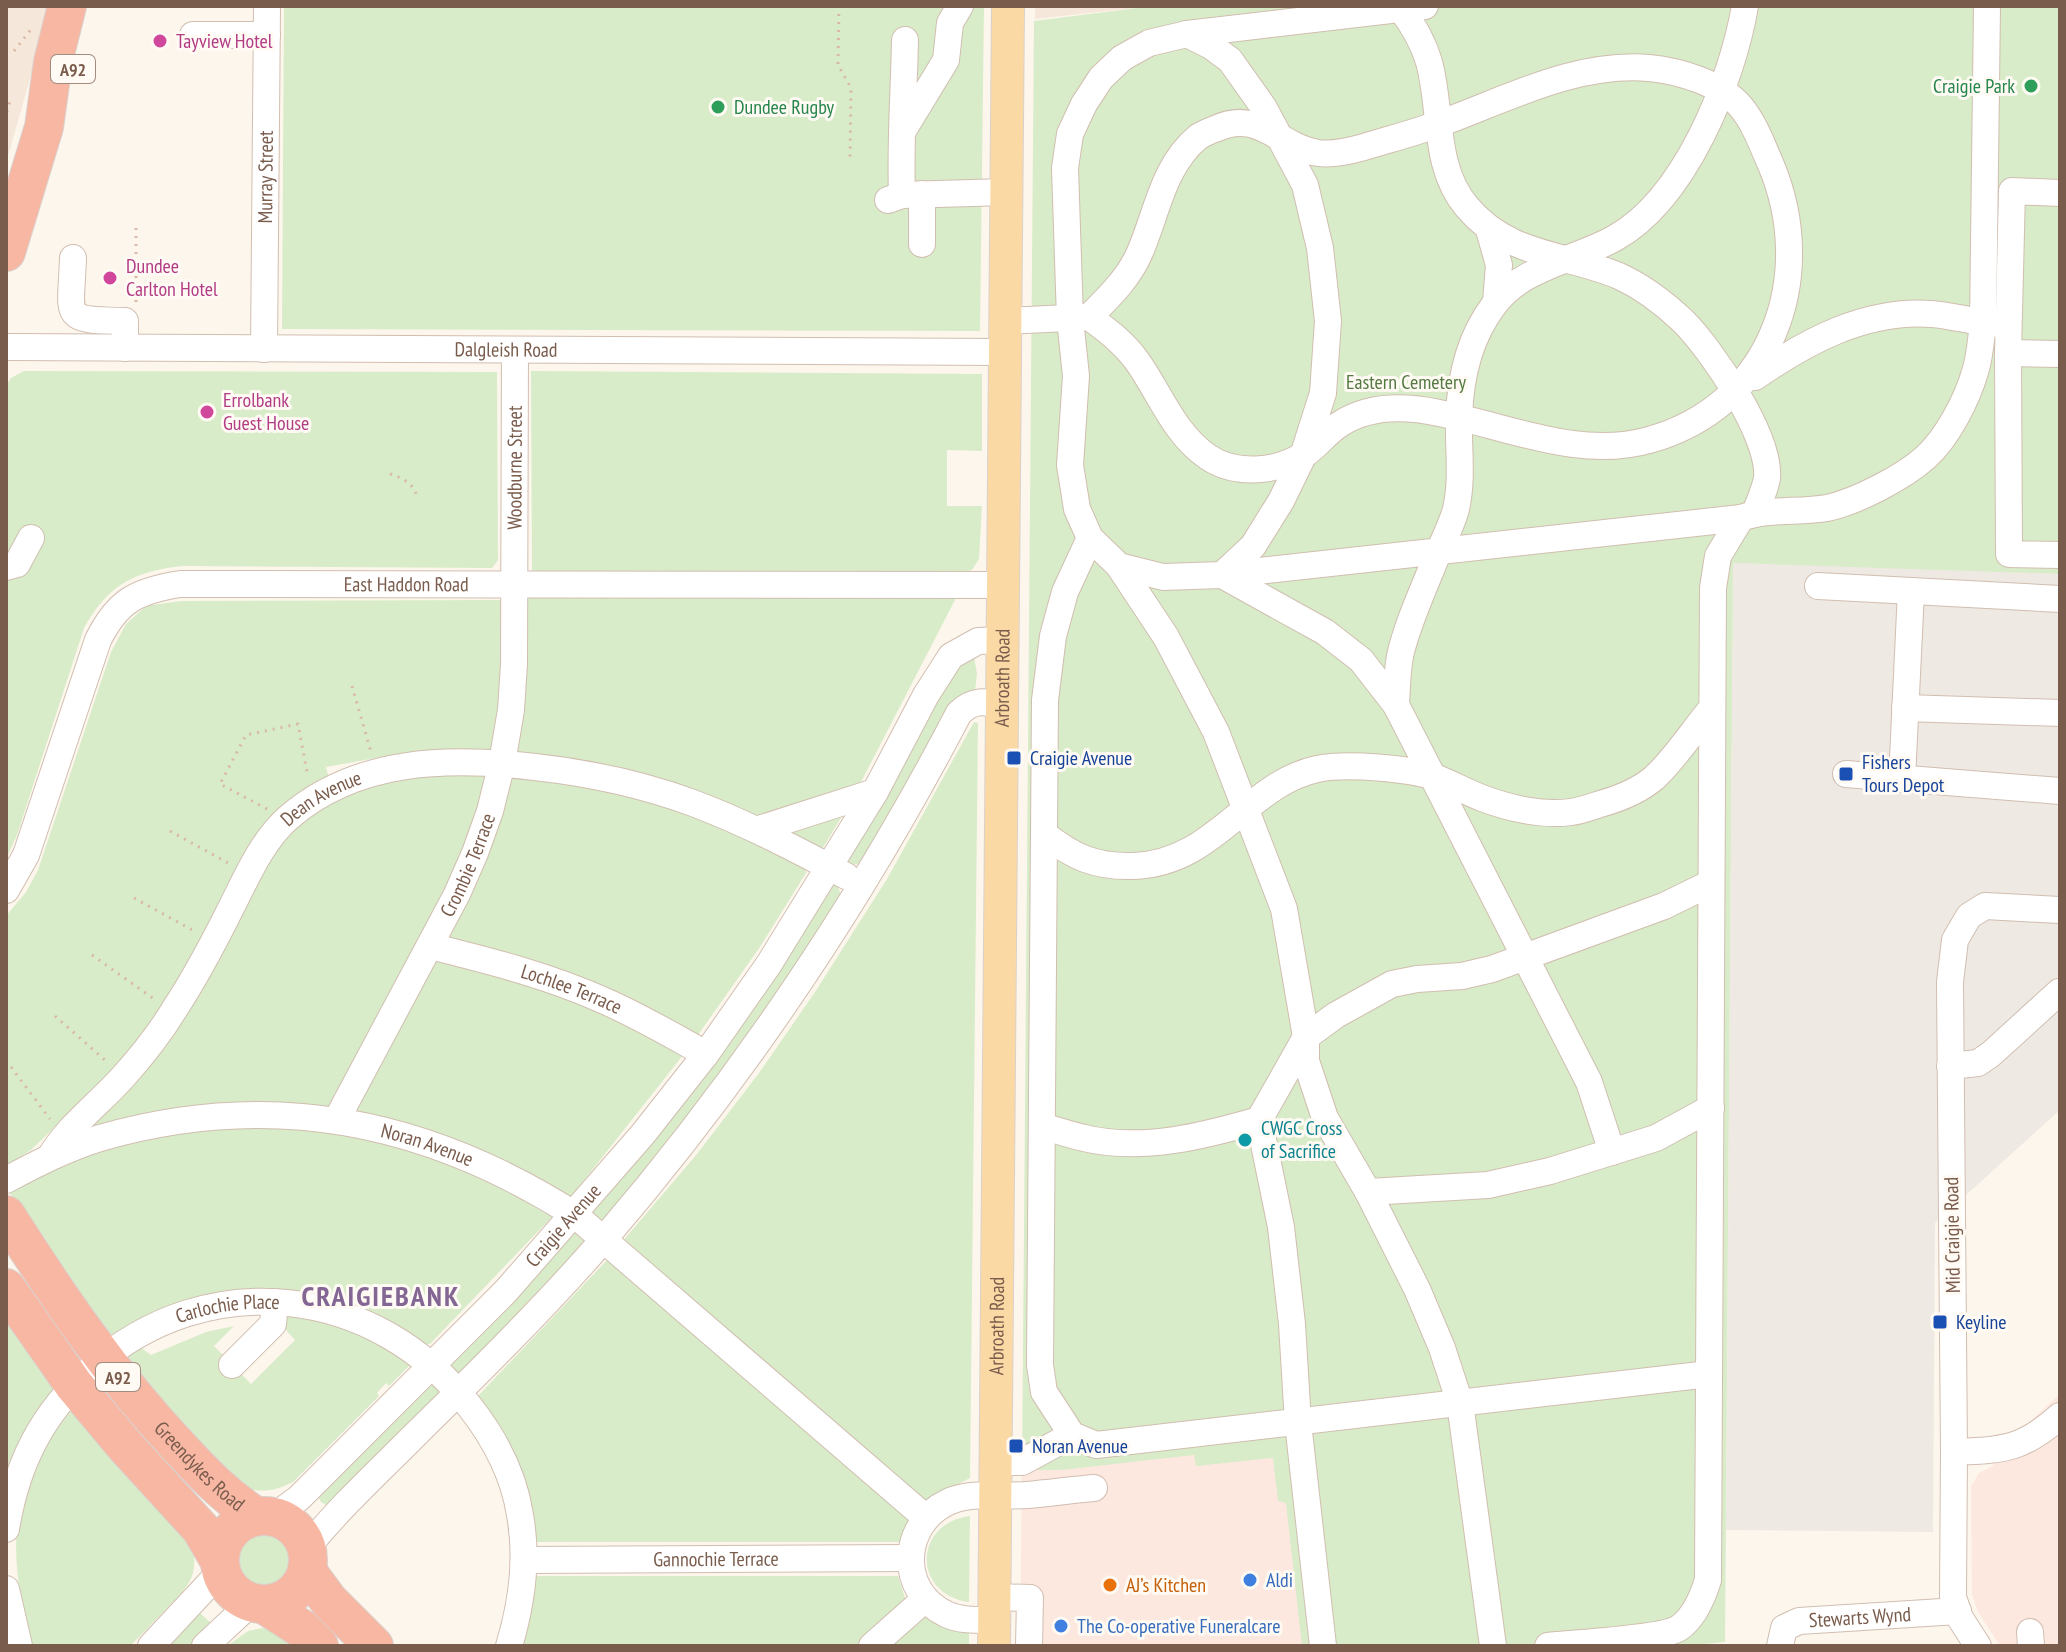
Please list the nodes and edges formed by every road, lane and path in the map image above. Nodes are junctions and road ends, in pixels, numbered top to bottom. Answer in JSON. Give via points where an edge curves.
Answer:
{"nodes":[{"id":1,"x":92,"y":6,"type":"edge"},
{"id":2,"x":267,"y":6,"type":"edge"},
{"id":3,"x":839,"y":6,"type":"edge"},
{"id":4,"x":960,"y":6,"type":"edge"},
{"id":5,"x":1008,"y":6,"type":"edge"},
{"id":6,"x":1745,"y":6,"type":"edge"},
{"id":7,"x":1987,"y":6,"type":"edge"},
{"id":8,"x":1413,"y":7,"type":"edge"},
{"id":9,"x":51,"y":15,"type":"edge"},
{"id":10,"x":1187,"y":34,"type":"junction"},
{"id":11,"x":193,"y":35,"type":"dead end"},
{"id":12,"x":267,"y":35,"type":"junction"},
{"id":13,"x":905,"y":40,"type":"dead end"},
{"id":14,"x":14,"y":51,"type":"dead end"},
{"id":15,"x":1722,"y":90,"type":"junction"},
{"id":16,"x":6,"y":96,"type":"edge"},
{"id":17,"x":6,"y":115,"type":"edge"},
{"id":18,"x":1439,"y":125,"type":"junction"},
{"id":19,"x":44,"y":127,"type":"junction"},
{"id":20,"x":900,"y":135,"type":"junction"},
{"id":21,"x":1280,"y":137,"type":"junction"},
{"id":22,"x":850,"y":158,"type":"dead end"},
{"id":23,"x":1006,"y":192,"type":"junction"},
{"id":24,"x":2060,"y":193,"type":"edge"},
{"id":25,"x":904,"y":196,"type":"junction"},
{"id":26,"x":136,"y":226,"type":"dead end"},
{"id":27,"x":1489,"y":230,"type":"junction"},
{"id":28,"x":922,"y":244,"type":"dead end"},
{"id":29,"x":6,"y":252,"type":"edge"},
{"id":30,"x":73,"y":258,"type":"dead end"},
{"id":31,"x":1565,"y":260,"type":"junction"},
{"id":32,"x":136,"y":302,"type":"dead end"},
{"id":33,"x":1496,"y":302,"type":"junction"},
{"id":34,"x":1080,"y":318,"type":"junction"},
{"id":35,"x":1996,"y":324,"type":"junction"},
{"id":36,"x":1005,"y":337,"type":"junction"},
{"id":37,"x":6,"y":347,"type":"edge"},
{"id":38,"x":125,"y":348,"type":"junction"},
{"id":39,"x":264,"y":349,"type":"junction"},
{"id":40,"x":515,"y":350,"type":"junction"},
{"id":41,"x":2008,"y":353,"type":"junction"},
{"id":42,"x":2060,"y":354,"type":"edge"},
{"id":43,"x":1735,"y":391,"type":"junction"},
{"id":44,"x":1459,"y":417,"type":"junction"},
{"id":45,"x":1303,"y":456,"type":"junction"},
{"id":46,"x":390,"y":474,"type":"dead end"},
{"id":47,"x":417,"y":497,"type":"dead end"},
{"id":48,"x":1748,"y":516,"type":"junction"},
{"id":49,"x":31,"y":538,"type":"dead end"},
{"id":50,"x":1090,"y":538,"type":"junction"},
{"id":51,"x":1439,"y":551,"type":"junction"},
{"id":52,"x":2060,"y":555,"type":"edge"},
{"id":53,"x":1119,"y":566,"type":"junction"},
{"id":54,"x":6,"y":567,"type":"edge"},
{"id":55,"x":1222,"y":575,"type":"junction"},
{"id":56,"x":514,"y":584,"type":"junction"},
{"id":57,"x":1004,"y":585,"type":"junction"},
{"id":58,"x":1818,"y":586,"type":"dead end"},
{"id":59,"x":1911,"y":591,"type":"junction"},
{"id":60,"x":2060,"y":599,"type":"edge"},
{"id":61,"x":1003,"y":640,"type":"junction"},
{"id":62,"x":352,"y":686,"type":"dead end"},
{"id":63,"x":1396,"y":705,"type":"junction"},
{"id":64,"x":1003,"y":706,"type":"junction"},
{"id":65,"x":1712,"y":708,"type":"junction"},
{"id":66,"x":1905,"y":708,"type":"junction"},
{"id":67,"x":2060,"y":713,"type":"edge"},
{"id":68,"x":502,"y":763,"type":"junction"},
{"id":69,"x":377,"y":772,"type":"junction"},
{"id":70,"x":1846,"y":774,"type":"dead end"},
{"id":71,"x":1434,"y":777,"type":"junction"},
{"id":72,"x":1902,"y":779,"type":"junction"},
{"id":73,"x":2060,"y":791,"type":"edge"},
{"id":74,"x":875,"y":792,"type":"junction"},
{"id":75,"x":313,"y":800,"type":"junction"},
{"id":76,"x":1246,"y":810,"type":"junction"},
{"id":77,"x":287,"y":819,"type":"junction"},
{"id":78,"x":759,"y":829,"type":"junction"},
{"id":79,"x":170,"y":831,"type":"dead end"},
{"id":80,"x":1044,"y":834,"type":"junction"},
{"id":81,"x":830,"y":867,"type":"junction"},
{"id":82,"x":249,"y":874,"type":"junction"},
{"id":83,"x":1711,"y":883,"type":"junction"},
{"id":84,"x":863,"y":886,"type":"junction"},
{"id":85,"x":6,"y":890,"type":"edge"},
{"id":86,"x":134,"y":898,"type":"dead end"},
{"id":87,"x":2060,"y":910,"type":"edge"},
{"id":88,"x":214,"y":942,"type":"junction"},
{"id":89,"x":430,"y":946,"type":"junction"},
{"id":90,"x":92,"y":955,"type":"dead end"},
{"id":91,"x":1526,"y":956,"type":"junction"},
{"id":92,"x":2059,"y":992,"type":"edge"},
{"id":93,"x":174,"y":1011,"type":"junction"},
{"id":94,"x":55,"y":1016,"type":"dead end"},
{"id":95,"x":1306,"y":1037,"type":"junction"},
{"id":96,"x":706,"y":1054,"type":"junction"},
{"id":97,"x":1950,"y":1066,"type":"junction"},
{"id":98,"x":11,"y":1067,"type":"dead end"},
{"id":99,"x":123,"y":1077,"type":"junction"},
{"id":100,"x":1711,"y":1108,"type":"junction"},
{"id":101,"x":337,"y":1119,"type":"junction"},
{"id":102,"x":1259,"y":1120,"type":"junction"},
{"id":103,"x":1042,"y":1126,"type":"junction"},
{"id":104,"x":64,"y":1135,"type":"junction"},
{"id":105,"x":1612,"y":1152,"type":"junction"},
{"id":106,"x":50,"y":1157,"type":"junction"},
{"id":107,"x":6,"y":1180,"type":"edge"},
{"id":108,"x":1368,"y":1192,"type":"junction"},
{"id":109,"x":6,"y":1215,"type":"edge"},
{"id":110,"x":575,"y":1215,"type":"junction"},
{"id":111,"x":604,"y":1240,"type":"junction"},
{"id":112,"x":6,"y":1288,"type":"edge"},
{"id":113,"x":275,"y":1302,"type":"junction"},
{"id":114,"x":103,"y":1359,"type":"junction"},
{"id":115,"x":232,"y":1365,"type":"dead end"},
{"id":116,"x":433,"y":1365,"type":"junction"},
{"id":117,"x":1709,"y":1374,"type":"junction"},
{"id":118,"x":74,"y":1385,"type":"junction"},
{"id":119,"x":459,"y":1392,"type":"junction"},
{"id":120,"x":1460,"y":1403,"type":"junction"},
{"id":121,"x":2060,"y":1416,"type":"edge"},
{"id":122,"x":1298,"y":1423,"type":"junction"},
{"id":123,"x":1072,"y":1435,"type":"junction"},
{"id":124,"x":1954,"y":1452,"type":"junction"},
{"id":125,"x":996,"y":1462,"type":"junction"},
{"id":126,"x":1094,"y":1488,"type":"dead end"},
{"id":127,"x":996,"y":1496,"type":"junction"},
{"id":128,"x":264,"y":1516,"type":"junction"},
{"id":129,"x":925,"y":1517,"type":"junction"},
{"id":130,"x":6,"y":1529,"type":"edge"},
{"id":131,"x":910,"y":1558,"type":"junction"},
{"id":132,"x":306,"y":1560,"type":"junction"},
{"id":133,"x":524,"y":1560,"type":"junction"},
{"id":134,"x":220,"y":1566,"type":"junction"},
{"id":135,"x":6,"y":1589,"type":"edge"},
{"id":136,"x":925,"y":1599,"type":"junction"},
{"id":137,"x":258,"y":1604,"type":"junction"},
{"id":138,"x":1958,"y":1611,"type":"junction"},
{"id":139,"x":995,"y":1621,"type":"edge"},
{"id":140,"x":19,"y":1646,"type":"edge"},
{"id":141,"x":151,"y":1646,"type":"edge"},
{"id":142,"x":205,"y":1646,"type":"edge"},
{"id":143,"x":319,"y":1646,"type":"edge"},
{"id":144,"x":374,"y":1646,"type":"edge"},
{"id":145,"x":509,"y":1646,"type":"edge"},
{"id":146,"x":872,"y":1646,"type":"edge"},
{"id":147,"x":1029,"y":1646,"type":"edge"},
{"id":148,"x":1323,"y":1646,"type":"edge"},
{"id":149,"x":1493,"y":1646,"type":"edge"},
{"id":150,"x":1548,"y":1646,"type":"edge"},
{"id":151,"x":1780,"y":1646,"type":"edge"},
{"id":152,"x":1978,"y":1646,"type":"edge"}],
"edges":[{"from":1,"to":19,"type":"highway","number":"A92","via":[[74,68]]},
{"from":2,"to":12,"type":"street","name":"Murray Street"},
{"from":3,"to":22,"type":"path","via":[[838,65],[851,88]]},
{"from":4,"to":20,"type":"street","via":[[950,23],[946,60]]},
{"from":5,"to":23,"type":"main road","name":"Arbroath Road"},
{"from":6,"to":15,"type":"street"},
{"from":7,"to":35,"type":"street"},
{"from":8,"to":10,"type":"street"},
{"from":8,"to":18,"type":"street","via":[[1430,64]]},
{"from":9,"to":14,"type":"path"},
{"from":9,"to":19,"type":"highway","number":"A92","via":[[53,62]]},
{"from":10,"to":21,"type":"street","via":[[1230,60]]},
{"from":10,"to":34,"type":"street","via":[[1149,43],[1122,58],[1101,78],[1070,134],[1065,168]]},
{"from":11,"to":12,"type":"street"},
{"from":12,"to":39,"type":"street","name":"Murray Street"},
{"from":13,"to":20,"type":"street"},
{"from":15,"to":18,"type":"street","via":[[1650,68],[1602,69],[1526,89]]},
{"from":15,"to":31,"type":"street","via":[[1706,128],[1652,207],[1617,237]]},
{"from":15,"to":43,"type":"street","via":[[1741,106],[1756,130],[1782,191],[1790,228],[1782,312],[1765,353]]},
{"from":16,"to":17,"type":"path"},
{"from":18,"to":21,"type":"street","via":[[1350,151],[1316,153]]},
{"from":18,"to":27,"type":"street","via":[[1448,174],[1464,204]]},
{"from":19,"to":29,"type":"highway","number":"A92"},
{"from":20,"to":25,"type":"street"},
{"from":21,"to":34,"type":"street","via":[[1254,123],[1226,123],[1199,136],[1175,163],[1122,283]]},
{"from":21,"to":45,"type":"street","via":[[1305,185],[1320,248],[1328,321],[1323,393]]},
{"from":23,"to":25,"type":"street"},
{"from":23,"to":36,"type":"main road","name":"Arbroath Road"},
{"from":24,"to":35,"type":"street","via":[[2012,191]]},
{"from":25,"to":28,"type":"street"},
{"from":26,"to":32,"type":"path"},
{"from":27,"to":31,"type":"street"},
{"from":27,"to":33,"type":"street","via":[[1499,265]]},
{"from":30,"to":38,"type":"street","via":[[72,310],[85,321],[125,321]]},
{"from":31,"to":33,"type":"street","via":[[1527,276]]},
{"from":31,"to":43,"type":"street","via":[[1618,276],[1656,297],[1685,323]]},
{"from":33,"to":44,"type":"street","via":[[1474,336]]},
{"from":34,"to":36,"type":"street","name":"Dalgleish Road"},
{"from":34,"to":45,"type":"street","via":[[1115,336],[1182,433],[1210,459],[1242,470],[1274,467]]},
{"from":34,"to":50,"type":"street","via":[[1070,465],[1077,509]]},
{"from":35,"to":41,"type":"street"},
{"from":35,"to":43,"type":"street","via":[[1933,314],[1891,315],[1843,327],[1785,356]]},
{"from":35,"to":48,"type":"street","via":[[1958,415],[1926,457],[1871,493],[1829,507]]},
{"from":36,"to":40,"type":"street","name":"Dalgleish Road"},
{"from":36,"to":57,"type":"main road","name":"Arbroath Road"},
{"from":37,"to":38,"type":"street","name":"Dalgleish Road"},
{"from":38,"to":39,"type":"street","name":"Dalgleish Road"},
{"from":39,"to":40,"type":"street","name":"Dalgleish Road"},
{"from":40,"to":56,"type":"street","name":"Woodburne Street"},
{"from":41,"to":42,"type":"street"},
{"from":41,"to":52,"type":"street","via":[[2009,554]]},
{"from":43,"to":44,"type":"street","via":[[1695,421],[1648,441],[1599,447],[1549,441]]},
{"from":43,"to":48,"type":"street","via":[[1763,444],[1767,478]]},
{"from":44,"to":45,"type":"street","via":[[1417,408],[1380,409],[1342,422]]},
{"from":44,"to":51,"type":"street","via":[[1461,478],[1455,512]]},
{"from":45,"to":55,"type":"street","via":[[1253,546]]},
{"from":46,"to":47,"type":"path","via":[[409,483]]},
{"from":48,"to":51,"type":"street"},
{"from":48,"to":65,"type":"street","via":[[1718,556]]},
{"from":49,"to":54,"type":"street","via":[[17,564]]},
{"from":50,"to":53,"type":"street"},
{"from":50,"to":80,"type":"street","via":[[1065,592],[1053,636],[1045,700]]},
{"from":51,"to":55,"type":"street"},
{"from":51,"to":63,"type":"street","via":[[1399,658]]},
{"from":53,"to":55,"type":"street","via":[[1163,577]]},
{"from":53,"to":76,"type":"street","via":[[1193,685]]},
{"from":55,"to":63,"type":"street","via":[[1325,632],[1361,660]]},
{"from":56,"to":57,"type":"street","name":"East Haddon Road"},
{"from":56,"to":68,"type":"street","name":"Crombie Terrace","via":[[511,710]]},
{"from":56,"to":85,"type":"street","name":"East Haddon Road","via":[[180,584],[130,598],[109,618],[98,640],[26,855]]},
{"from":57,"to":61,"type":"main road","name":"Arbroath Road"},
{"from":58,"to":59,"type":"street"},
{"from":59,"to":60,"type":"street"},
{"from":59,"to":66,"type":"street"},
{"from":61,"to":64,"type":"main road","name":"Arbroath Road"},
{"from":61,"to":74,"type":"street","name":"Craigie Avenue","via":[[978,641],[951,656]]},
{"from":62,"to":69,"type":"path"},
{"from":63,"to":71,"type":"street"},
{"from":64,"to":84,"type":"street","name":"Craigie Avenue","via":[[982,700],[959,713]]},
{"from":64,"to":125,"type":"main road","name":"Arbroath Road"},
{"from":65,"to":71,"type":"street","via":[[1654,778],[1617,799],[1570,812],[1525,810]]},
{"from":65,"to":83,"type":"street"},
{"from":66,"to":67,"type":"street"},
{"from":66,"to":72,"type":"street"},
{"from":68,"to":69,"type":"street","name":"Dean Avenue","via":[[417,763]]},
{"from":68,"to":78,"type":"street","name":"Dean Avenue","via":[[637,784]]},
{"from":68,"to":89,"type":"street","name":"Crombie Terrace","via":[[475,853]]},
{"from":69,"to":75,"type":"street","name":"Dean Avenue"},
{"from":70,"to":72,"type":"street"},
{"from":71,"to":76,"type":"street","via":[[1358,765],[1315,769],[1276,787]]},
{"from":71,"to":91,"type":"street"},
{"from":72,"to":73,"type":"street"},
{"from":74,"to":78,"type":"street"},
{"from":74,"to":81,"type":"street","name":"Craigie Avenue"},
{"from":75,"to":77,"type":"street","name":"Dean Avenue"},
{"from":75,"to":77,"type":"path","via":[[298,724],[246,735],[220,784]]},
{"from":76,"to":80,"type":"street","via":[[1203,844],[1150,866],[1093,863]]},
{"from":76,"to":95,"type":"street","via":[[1284,909]]},
{"from":77,"to":82,"type":"street","name":"Dean Avenue"},
{"from":78,"to":81,"type":"street","name":"Dean Avenue"},
{"from":79,"to":82,"type":"path"},
{"from":80,"to":103,"type":"street"},
{"from":81,"to":84,"type":"street","name":"Dean Avenue"},
{"from":81,"to":96,"type":"street","name":"Craigie Avenue"},
{"from":82,"to":88,"type":"street","name":"Dean Avenue"},
{"from":83,"to":91,"type":"street","via":[[1664,906]]},
{"from":83,"to":100,"type":"street"},
{"from":84,"to":111,"type":"street","name":"Craigie Avenue","via":[[727,1087]]},
{"from":86,"to":88,"type":"path"},
{"from":87,"to":97,"type":"street","name":"Mid Craigie Road","via":[[1985,906],[1969,916],[1955,940]]},
{"from":88,"to":93,"type":"street","name":"Dean Avenue"},
{"from":89,"to":96,"type":"street","name":"Lochlee Terrace","via":[[560,983]]},
{"from":89,"to":101,"type":"street","name":"Crombie Terrace"},
{"from":90,"to":93,"type":"path"},
{"from":91,"to":95,"type":"street","via":[[1462,976],[1392,984]]},
{"from":91,"to":105,"type":"street","via":[[1589,1082]]},
{"from":92,"to":97,"type":"street","via":[[1978,1063]]},
{"from":93,"to":99,"type":"street","name":"Dean Avenue"},
{"from":94,"to":99,"type":"path"},
{"from":95,"to":102,"type":"street"},
{"from":95,"to":108,"type":"street","via":[[1306,1061],[1325,1118]]},
{"from":96,"to":110,"type":"street","name":"Craigie Avenue"},
{"from":97,"to":124,"type":"street","name":"Mid Craigie Road"},
{"from":98,"to":104,"type":"path"},
{"from":99,"to":104,"type":"street","name":"Dean Avenue"},
{"from":100,"to":105,"type":"street","via":[[1656,1138]]},
{"from":100,"to":117,"type":"street"},
{"from":101,"to":106,"type":"street","name":"Noran Avenue","via":[[229,1116],[168,1124],[100,1138]]},
{"from":101,"to":110,"type":"street","name":"Noran Avenue","via":[[442,1147]]},
{"from":102,"to":103,"type":"street","via":[[1171,1141],[1127,1143]]},
{"from":102,"to":122,"type":"street","via":[[1281,1227]]},
{"from":103,"to":123,"type":"street","via":[[1040,1365],[1044,1392]]},
{"from":104,"to":106,"type":"street","name":"Dean Avenue"},
{"from":105,"to":108,"type":"street","via":[[1488,1185]]},
{"from":106,"to":107,"type":"street","name":"Noran Avenue"},
{"from":108,"to":120,"type":"street","via":[[1417,1289]]},
{"from":109,"to":114,"type":"highway","name":"Greendykes Road","number":"A92"},
{"from":110,"to":111,"type":"street","name":"Noran Avenue"},
{"from":110,"to":116,"type":"street","name":"Craigie Avenue"},
{"from":111,"to":119,"type":"street","name":"Craigie Avenue"},
{"from":111,"to":129,"type":"street","name":"Noran Avenue"},
{"from":112,"to":118,"type":"highway","name":"Greendykes Road","number":"A92"},
{"from":113,"to":114,"type":"street","name":"Carlochie Place","via":[[195,1309],[146,1330]]},
{"from":113,"to":115,"type":"street","via":[[273,1324]]},
{"from":113,"to":116,"type":"street","name":"Carlochie Place","via":[[307,1306],[377,1328]]},
{"from":114,"to":118,"type":"street","name":"Carlochie Place"},
{"from":114,"to":128,"type":"highway","name":"Greendykes Road","number":"A92","via":[[227,1497]]},
{"from":116,"to":119,"type":"street","name":"Carlochie Place"},
{"from":116,"to":128,"type":"street","name":"Craigie Avenue","via":[[299,1498]]},
{"from":117,"to":120,"type":"street"},
{"from":117,"to":150,"type":"street","via":[[1708,1580],[1703,1598],[1679,1628],[1661,1634]]},
{"from":118,"to":130,"type":"street","name":"Carlochie Place","via":[[46,1418],[25,1455]]},
{"from":118,"to":134,"type":"highway","name":"Greendykes Road","number":"A92","via":[[201,1529]]},
{"from":119,"to":132,"type":"street","name":"Craigie Avenue","via":[[327,1522]]},
{"from":119,"to":133,"type":"street","name":"Carlochie Place","via":[[488,1430],[509,1472]]},
{"from":120,"to":122,"type":"street"},
{"from":120,"to":149,"type":"street"},
{"from":121,"to":124,"type":"street","via":[[2021,1445]]},
{"from":122,"to":123,"type":"street","via":[[1096,1445]]},
{"from":122,"to":148,"type":"street"},
{"from":123,"to":125,"type":"street","via":[[1022,1462]]},
{"from":124,"to":138,"type":"street","name":"Mid Craigie Road","via":[[1953,1597]]},
{"from":125,"to":127,"type":"main road","name":"Arbroath Road"},
{"from":126,"to":127,"type":"street"},
{"from":127,"to":129,"type":"street","via":[[949,1502]]},
{"from":127,"to":139,"type":"main road","name":"Arbroath Road"},
{"from":128,"to":132,"type":"highway","name":"Greendykes Road","via":[[294,1528]]},
{"from":128,"to":134,"type":"highway","name":"Greendykes Road","via":[[234,1527],[226,1536]]},
{"from":129,"to":131,"type":"street"},
{"from":131,"to":133,"type":"street","name":"Gannochie Terrace"},
{"from":131,"to":136,"type":"street","via":[[914,1582]]},
{"from":132,"to":137,"type":"highway","via":[[301,1584],[292,1595]]},
{"from":132,"to":144,"type":"highway","name":"Greendykes Road","via":[[329,1601]]},
{"from":133,"to":145,"type":"street","name":"Carlochie Place","via":[[519,1612]]},
{"from":134,"to":137,"type":"highway","name":"Greendykes Road","via":[[237,1596]]},
{"from":134,"to":141,"type":"street"},
{"from":135,"to":140,"type":"street"},
{"from":136,"to":139,"type":"street","via":[[947,1615]]},
{"from":136,"to":146,"type":"street"},
{"from":137,"to":142,"type":"street"},
{"from":137,"to":143,"type":"highway","name":"Greendykes Road","via":[[302,1629]]},
{"from":138,"to":151,"type":"street","name":"Stewarts Wynd","via":[[1799,1621],[1784,1628]]},
{"from":138,"to":152,"type":"street","name":"Mid Craigie Road"},
{"from":139,"to":147,"type":"street","via":[[1030,1598]]}]}
